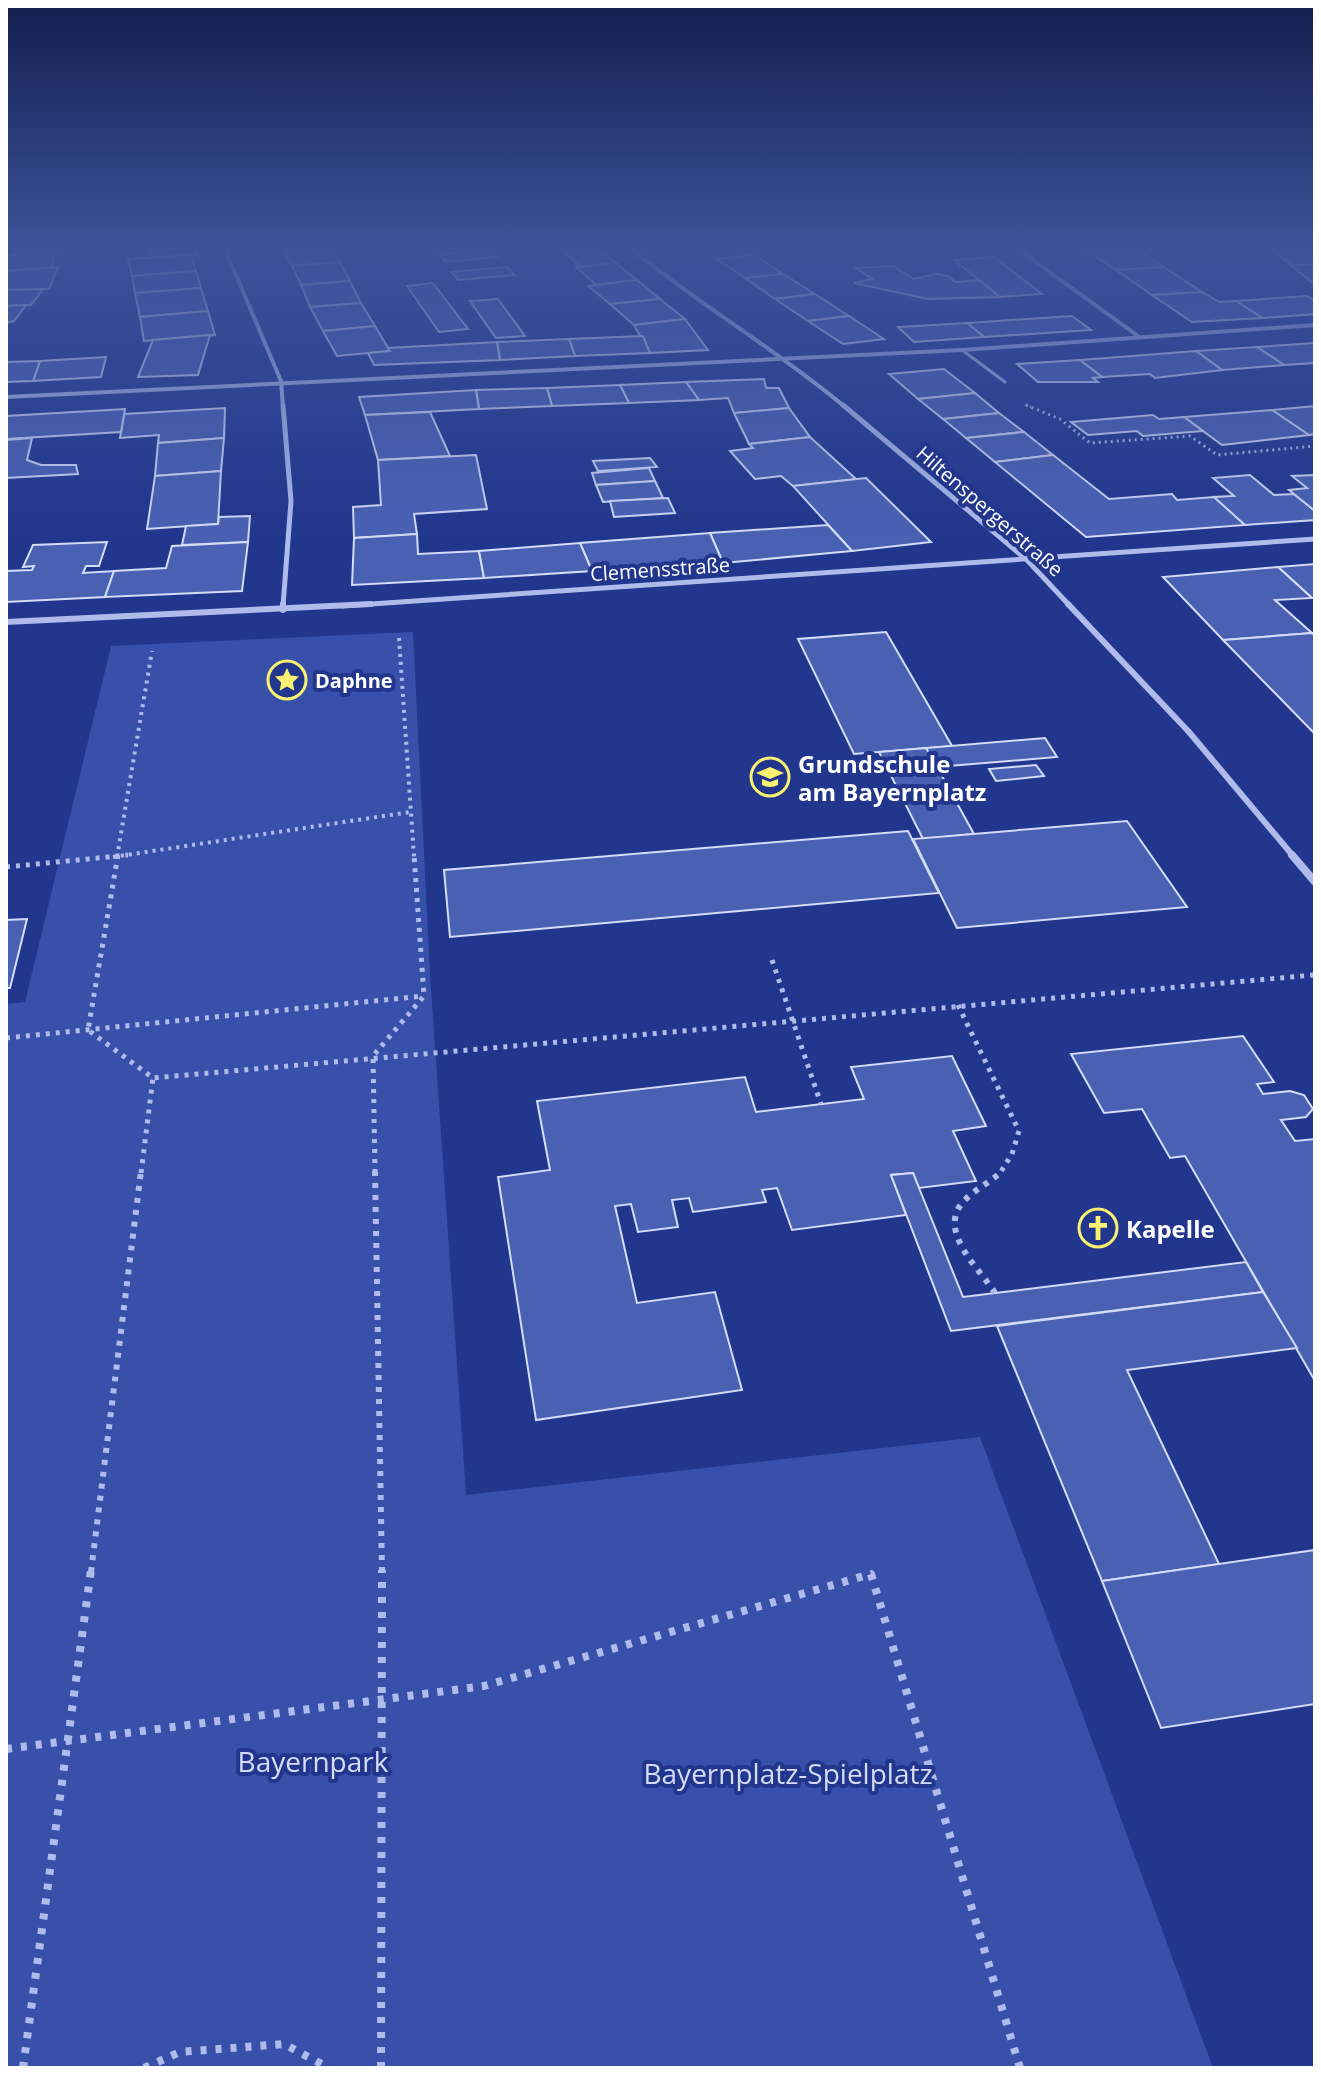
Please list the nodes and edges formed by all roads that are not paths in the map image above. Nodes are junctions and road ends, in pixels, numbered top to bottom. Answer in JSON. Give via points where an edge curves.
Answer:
{"nodes":[{"id":1,"x":266,"y":346,"type":"edge"},
{"id":2,"x":768,"y":346,"type":"edge"},
{"id":3,"x":1015,"y":346,"type":"edge"},
{"id":4,"x":962,"y":350,"type":"junction"},
{"id":5,"x":789,"y":360,"type":"junction"},
{"id":6,"x":281,"y":381,"type":"junction"},
{"id":7,"x":1005,"y":382,"type":"dead end"},
{"id":8,"x":6,"y":397,"type":"edge"},
{"id":9,"x":1315,"y":539,"type":"edge"},
{"id":10,"x":1027,"y":560,"type":"junction"},
{"id":11,"x":283,"y":610,"type":"junction"},
{"id":12,"x":6,"y":622,"type":"edge"},
{"id":13,"x":1315,"y":882,"type":"edge"}],
"edges":[{"from":1,"to":6,"type":"street"},
{"from":2,"to":5,"type":"street","name":"Hiltenspergerstraße"},
{"from":3,"to":4,"type":"street"},
{"from":4,"to":5,"type":"street"},
{"from":4,"to":7,"type":"lane"},
{"from":5,"to":6,"type":"street"},
{"from":5,"to":10,"type":"street","name":"Hiltenspergerstraße"},
{"from":6,"to":8,"type":"street"},
{"from":6,"to":11,"type":"street","via":[[291,501]]},
{"from":9,"to":10,"type":"street","name":"Clemensstraße"},
{"from":10,"to":11,"type":"street","name":"Clemensstraße"},
{"from":10,"to":13,"type":"street","name":"Hiltenspergerstraße","via":[[1189,732]]},
{"from":11,"to":12,"type":"street","name":"Clemensstraße"}]}
